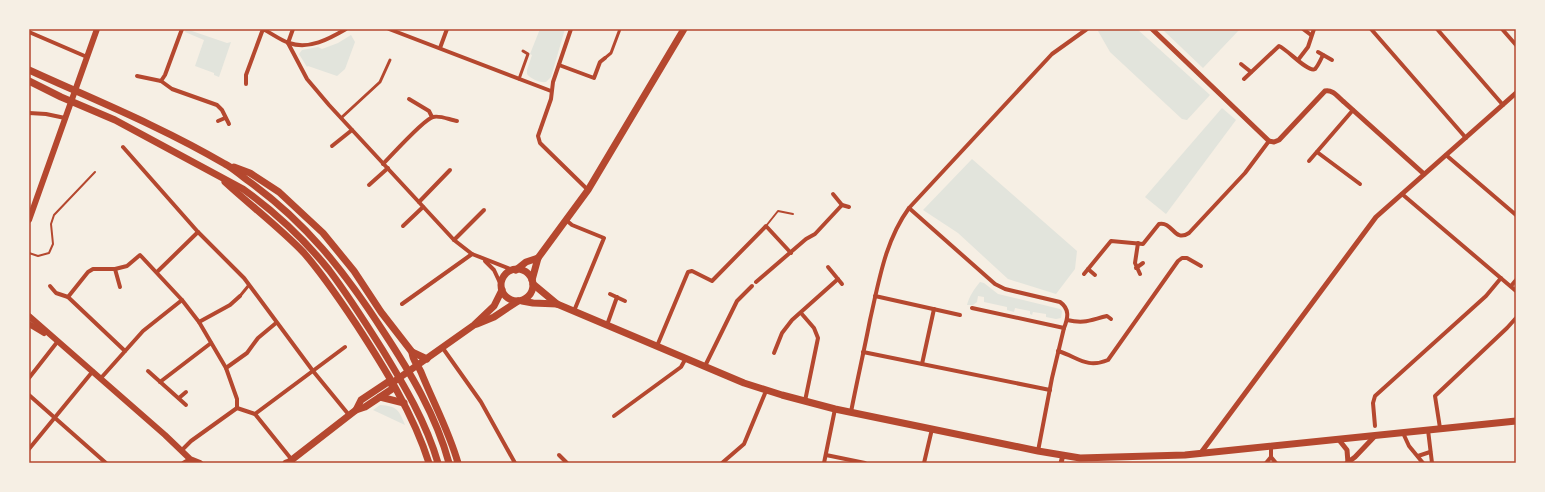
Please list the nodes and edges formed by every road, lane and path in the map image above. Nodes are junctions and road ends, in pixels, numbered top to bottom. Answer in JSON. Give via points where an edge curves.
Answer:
{"nodes":[{"id":1,"x":97,"y":29,"type":"edge"},
{"id":2,"x":182,"y":29,"type":"edge"},
{"id":3,"x":263,"y":29,"type":"edge"},
{"id":4,"x":293,"y":29,"type":"edge"},
{"id":5,"x":346,"y":29,"type":"edge"},
{"id":6,"x":389,"y":29,"type":"edge"},
{"id":7,"x":447,"y":29,"type":"edge"},
{"id":8,"x":570,"y":29,"type":"edge"},
{"id":9,"x":620,"y":29,"type":"edge"},
{"id":10,"x":684,"y":29,"type":"edge"},
{"id":11,"x":1087,"y":29,"type":"edge"},
{"id":12,"x":1152,"y":29,"type":"edge"},
{"id":13,"x":1303,"y":29,"type":"edge"},
{"id":14,"x":1314,"y":29,"type":"edge"},
{"id":15,"x":1371,"y":29,"type":"edge"},
{"id":16,"x":1437,"y":29,"type":"edge"},
{"id":17,"x":1502,"y":29,"type":"edge"},
{"id":18,"x":29,"y":32,"type":"edge"},
{"id":19,"x":1311,"y":35,"type":"junction"},
{"id":20,"x":288,"y":43,"type":"junction"},
{"id":21,"x":1516,"y":45,"type":"edge"},
{"id":22,"x":440,"y":48,"type":"junction"},
{"id":23,"x":523,"y":51,"type":"dead end"},
{"id":24,"x":1318,"y":52,"type":"dead end"},
{"id":25,"x":1323,"y":56,"type":"junction"},
{"id":26,"x":87,"y":57,"type":"junction"},
{"id":27,"x":605,"y":58,"type":"joint"},
{"id":28,"x":390,"y":60,"type":"dead end"},
{"id":29,"x":1298,"y":60,"type":"junction"},
{"id":30,"x":1332,"y":60,"type":"dead end"},
{"id":31,"x":1242,"y":64,"type":"dead end"},
{"id":32,"x":559,"y":65,"type":"junction"},
{"id":33,"x":29,"y":70,"type":"edge"},
{"id":34,"x":1251,"y":72,"type":"junction"},
{"id":35,"x":137,"y":76,"type":"dead end"},
{"id":36,"x":519,"y":79,"type":"junction"},
{"id":37,"x":1244,"y":79,"type":"dead end"},
{"id":38,"x":29,"y":80,"type":"edge"},
{"id":39,"x":161,"y":81,"type":"junction"},
{"id":40,"x":246,"y":84,"type":"dead end"},
{"id":41,"x":551,"y":91,"type":"junction"},
{"id":42,"x":1516,"y":93,"type":"edge"},
{"id":43,"x":410,"y":99,"type":"dead end"},
{"id":44,"x":1502,"y":105,"type":"junction"},
{"id":45,"x":1352,"y":110,"type":"junction"},
{"id":46,"x":29,"y":113,"type":"edge"},
{"id":47,"x":432,"y":117,"type":"junction"},
{"id":48,"x":65,"y":118,"type":"junction"},
{"id":49,"x":225,"y":118,"type":"junction"},
{"id":50,"x":341,"y":118,"type":"junction"},
{"id":51,"x":218,"y":121,"type":"dead end"},
{"id":52,"x":457,"y":121,"type":"dead end"},
{"id":53,"x":229,"y":124,"type":"dead end"},
{"id":54,"x":352,"y":130,"type":"junction"},
{"id":55,"x":1466,"y":138,"type":"junction"},
{"id":56,"x":1269,"y":141,"type":"junction"},
{"id":57,"x":332,"y":146,"type":"dead end"},
{"id":58,"x":123,"y":147,"type":"dead end"},
{"id":59,"x":1317,"y":152,"type":"junction"},
{"id":60,"x":1446,"y":155,"type":"junction"},
{"id":61,"x":1309,"y":161,"type":"dead end"},
{"id":62,"x":226,"y":164,"type":"junction"},
{"id":63,"x":383,"y":164,"type":"junction"},
{"id":64,"x":388,"y":168,"type":"junction"},
{"id":65,"x":450,"y":170,"type":"dead end"},
{"id":66,"x":95,"y":172,"type":"dead end"},
{"id":67,"x":1424,"y":174,"type":"junction"},
{"id":68,"x":218,"y":175,"type":"junction"},
{"id":69,"x":1360,"y":184,"type":"dead end"},
{"id":70,"x":369,"y":185,"type":"dead end"},
{"id":71,"x":588,"y":190,"type":"junction"},
{"id":72,"x":833,"y":194,"type":"dead end"},
{"id":73,"x":1402,"y":194,"type":"junction"},
{"id":74,"x":32,"y":202,"type":"edge"},
{"id":75,"x":419,"y":202,"type":"junction"},
{"id":76,"x":842,"y":205,"type":"junction"},
{"id":77,"x":423,"y":207,"type":"junction"},
{"id":78,"x":849,"y":207,"type":"dead end"},
{"id":79,"x":909,"y":208,"type":"junction"},
{"id":80,"x":484,"y":210,"type":"dead end"},
{"id":81,"x":793,"y":214,"type":"dead end"},
{"id":82,"x":1516,"y":214,"type":"edge"},
{"id":83,"x":29,"y":220,"type":"edge"},
{"id":84,"x":566,"y":220,"type":"junction"},
{"id":85,"x":404,"y":226,"type":"dead end"},
{"id":86,"x":766,"y":226,"type":"junction"},
{"id":87,"x":198,"y":232,"type":"junction"},
{"id":88,"x":454,"y":240,"type":"junction"},
{"id":89,"x":1138,"y":243,"type":"junction"},
{"id":90,"x":29,"y":253,"type":"edge"},
{"id":91,"x":791,"y":253,"type":"junction"},
{"id":92,"x":472,"y":254,"type":"junction"},
{"id":93,"x":538,"y":258,"type":"junction"},
{"id":94,"x":485,"y":260,"type":"junction"},
{"id":95,"x":1143,"y":262,"type":"dead end"},
{"id":96,"x":1201,"y":266,"type":"dead end"},
{"id":97,"x":828,"y":267,"type":"dead end"},
{"id":98,"x":1136,"y":268,"type":"junction"},
{"id":99,"x":115,"y":269,"type":"junction"},
{"id":100,"x":1088,"y":269,"type":"junction"},
{"id":101,"x":514,"y":270,"type":"junction"},
{"id":102,"x":158,"y":272,"type":"junction"},
{"id":103,"x":1084,"y":274,"type":"dead end"},
{"id":104,"x":1140,"y":274,"type":"dead end"},
{"id":105,"x":1095,"y":275,"type":"dead end"},
{"id":106,"x":1501,"y":278,"type":"junction"},
{"id":107,"x":838,"y":279,"type":"junction"},
{"id":108,"x":1516,"y":280,"type":"edge"},
{"id":109,"x":532,"y":282,"type":"junction"},
{"id":110,"x":756,"y":282,"type":"dead end"},
{"id":111,"x":842,"y":284,"type":"dead end"},
{"id":112,"x":249,"y":285,"type":"junction"},
{"id":113,"x":50,"y":286,"type":"dead end"},
{"id":114,"x":752,"y":286,"type":"dead end"},
{"id":115,"x":1510,"y":286,"type":"junction"},
{"id":116,"x":120,"y":287,"type":"dead end"},
{"id":117,"x":502,"y":287,"type":"junction"},
{"id":118,"x":1516,"y":291,"type":"edge"},
{"id":119,"x":610,"y":294,"type":"dead end"},
{"id":120,"x":240,"y":296,"type":"joint"},
{"id":121,"x":875,"y":296,"type":"junction"},
{"id":122,"x":68,"y":297,"type":"junction"},
{"id":123,"x":618,"y":297,"type":"junction"},
{"id":124,"x":182,"y":300,"type":"junction"},
{"id":125,"x":625,"y":300,"type":"dead end"},
{"id":126,"x":520,"y":301,"type":"junction"},
{"id":127,"x":402,"y":304,"type":"dead end"},
{"id":128,"x":557,"y":304,"type":"junction"},
{"id":129,"x":972,"y":308,"type":"dead end"},
{"id":130,"x":934,"y":309,"type":"junction"},
{"id":131,"x":574,"y":311,"type":"junction"},
{"id":132,"x":801,"y":313,"type":"junction"},
{"id":133,"x":960,"y":315,"type":"dead end"},
{"id":134,"x":29,"y":316,"type":"edge"},
{"id":135,"x":1516,"y":318,"type":"edge"},
{"id":136,"x":1111,"y":319,"type":"dead end"},
{"id":137,"x":1067,"y":320,"type":"junction"},
{"id":138,"x":199,"y":322,"type":"junction"},
{"id":139,"x":276,"y":323,"type":"junction"},
{"id":140,"x":29,"y":324,"type":"edge"},
{"id":141,"x":474,"y":325,"type":"junction"},
{"id":142,"x":608,"y":325,"type":"junction"},
{"id":143,"x":1064,"y":328,"type":"junction"},
{"id":144,"x":58,"y":342,"type":"junction"},
{"id":145,"x":211,"y":343,"type":"junction"},
{"id":146,"x":657,"y":346,"type":"junction"},
{"id":147,"x":345,"y":347,"type":"dead end"},
{"id":148,"x":442,"y":347,"type":"junction"},
{"id":149,"x":125,"y":351,"type":"junction"},
{"id":150,"x":1058,"y":351,"type":"junction"},
{"id":151,"x":412,"y":352,"type":"junction"},
{"id":152,"x":863,"y":352,"type":"junction"},
{"id":153,"x":774,"y":353,"type":"dead end"},
{"id":154,"x":686,"y":358,"type":"junction"},
{"id":155,"x":427,"y":359,"type":"junction"},
{"id":156,"x":922,"y":364,"type":"junction"},
{"id":157,"x":418,"y":365,"type":"junction"},
{"id":158,"x":705,"y":366,"type":"junction"},
{"id":159,"x":226,"y":368,"type":"junction"},
{"id":160,"x":93,"y":371,"type":"junction"},
{"id":161,"x":148,"y":371,"type":"dead end"},
{"id":162,"x":313,"y":371,"type":"junction"},
{"id":163,"x":29,"y":378,"type":"edge"},
{"id":164,"x":101,"y":378,"type":"junction"},
{"id":165,"x":160,"y":382,"type":"junction"},
{"id":166,"x":392,"y":383,"type":"junction"},
{"id":167,"x":1050,"y":390,"type":"junction"},
{"id":168,"x":766,"y":391,"type":"junction"},
{"id":169,"x":186,"y":392,"type":"dead end"},
{"id":170,"x":29,"y":394,"type":"edge"},
{"id":171,"x":380,"y":397,"type":"junction"},
{"id":172,"x":179,"y":398,"type":"junction"},
{"id":173,"x":804,"y":402,"type":"junction"},
{"id":174,"x":404,"y":404,"type":"junction"},
{"id":175,"x":186,"y":405,"type":"dead end"},
{"id":176,"x":237,"y":408,"type":"junction"},
{"id":177,"x":835,"y":409,"type":"junction"},
{"id":178,"x":356,"y":410,"type":"junction"},
{"id":179,"x":851,"y":412,"type":"junction"},
{"id":180,"x":255,"y":414,"type":"junction"},
{"id":181,"x":349,"y":415,"type":"junction"},
{"id":182,"x":614,"y":416,"type":"dead end"},
{"id":183,"x":55,"y":417,"type":"junction"},
{"id":184,"x":1516,"y":421,"type":"edge"},
{"id":185,"x":1375,"y":426,"type":"dead end"},
{"id":186,"x":1440,"y":428,"type":"junction"},
{"id":187,"x":932,"y":429,"type":"junction"},
{"id":188,"x":1428,"y":430,"type":"junction"},
{"id":189,"x":1403,"y":433,"type":"junction"},
{"id":190,"x":1375,"y":436,"type":"junction"},
{"id":191,"x":1339,"y":440,"type":"junction"},
{"id":192,"x":1271,"y":447,"type":"junction"},
{"id":193,"x":29,"y":449,"type":"edge"},
{"id":194,"x":182,"y":450,"type":"junction"},
{"id":195,"x":1038,"y":451,"type":"junction"},
{"id":196,"x":1430,"y":452,"type":"junction"},
{"id":197,"x":1200,"y":454,"type":"junction"},
{"id":198,"x":559,"y":455,"type":"dead end"},
{"id":199,"x":826,"y":455,"type":"junction"},
{"id":200,"x":1063,"y":455,"type":"junction"},
{"id":201,"x":1418,"y":456,"type":"junction"},
{"id":202,"x":1270,"y":457,"type":"junction"},
{"id":203,"x":190,"y":461,"type":"edge"},
{"id":204,"x":1096,"y":461,"type":"edge"},
{"id":205,"x":289,"y":462,"type":"edge"},
{"id":206,"x":106,"y":463,"type":"edge"},
{"id":207,"x":182,"y":463,"type":"edge"},
{"id":208,"x":200,"y":463,"type":"edge"},
{"id":209,"x":429,"y":463,"type":"edge"},
{"id":210,"x":438,"y":463,"type":"edge"},
{"id":211,"x":449,"y":463,"type":"edge"},
{"id":212,"x":458,"y":463,"type":"edge"},
{"id":213,"x":515,"y":463,"type":"edge"},
{"id":214,"x":567,"y":463,"type":"edge"},
{"id":215,"x":722,"y":463,"type":"edge"},
{"id":216,"x":824,"y":463,"type":"edge"},
{"id":217,"x":865,"y":463,"type":"edge"},
{"id":218,"x":924,"y":463,"type":"edge"},
{"id":219,"x":1061,"y":463,"type":"edge"},
{"id":220,"x":1266,"y":463,"type":"edge"},
{"id":221,"x":1276,"y":463,"type":"edge"},
{"id":222,"x":1348,"y":463,"type":"edge"},
{"id":223,"x":1423,"y":463,"type":"edge"},
{"id":224,"x":1431,"y":463,"type":"edge"}],
"edges":[{"from":1,"to":26,"type":"main road"},
{"from":2,"to":39,"type":"street"},
{"from":3,"to":20,"type":"street"},
{"from":3,"to":40,"type":"street","via":[[246,75]]},
{"from":4,"to":20,"type":"street"},
{"from":5,"to":20,"type":"street","via":[[322,42],[304,45]]},
{"from":6,"to":22,"type":"street"},
{"from":7,"to":22,"type":"street"},
{"from":8,"to":32,"type":"street"},
{"from":9,"to":27,"type":"street","via":[[611,53]]},
{"from":10,"to":71,"type":"main road"},
{"from":11,"to":79,"type":"street","via":[[1052,54]]},
{"from":12,"to":56,"type":"street"},
{"from":13,"to":19,"type":"street"},
{"from":14,"to":19,"type":"street"},
{"from":15,"to":55,"type":"street"},
{"from":16,"to":44,"type":"street"},
{"from":17,"to":21,"type":"street"},
{"from":18,"to":26,"type":"street"},
{"from":19,"to":29,"type":"street","via":[[1308,47]]},
{"from":20,"to":50,"type":"street","via":[[307,79]]},
{"from":22,"to":36,"type":"street"},
{"from":23,"to":36,"type":"street","via":[[528,54]]},
{"from":24,"to":25,"type":"street"},
{"from":25,"to":29,"type":"street","via":[[1311,70]]},
{"from":25,"to":30,"type":"street"},
{"from":26,"to":48,"type":"main road"},
{"from":27,"to":32,"type":"street","via":[[600,62],[594,78]]},
{"from":28,"to":50,"type":"street","via":[[380,82]]},
{"from":29,"to":34,"type":"street","via":[[1279,46]]},
{"from":31,"to":34,"type":"street"},
{"from":32,"to":41,"type":"street"},
{"from":33,"to":62,"type":"main road","via":[[112,106]]},
{"from":34,"to":37,"type":"street"},
{"from":35,"to":39,"type":"street"},
{"from":36,"to":41,"type":"street"},
{"from":38,"to":68,"type":"main road","via":[[115,120]]},
{"from":39,"to":49,"type":"street","via":[[172,89],[217,105]]},
{"from":41,"to":71,"type":"street","via":[[551,99],[538,136],[540,143]]},
{"from":42,"to":44,"type":"street"},
{"from":43,"to":47,"type":"street","via":[[429,111]]},
{"from":44,"to":55,"type":"street"},
{"from":45,"to":56,"type":"street","via":[[1331,91],[1325,91],[1279,140]]},
{"from":45,"to":59,"type":"street"},
{"from":45,"to":67,"type":"street"},
{"from":46,"to":48,"type":"street"},
{"from":47,"to":52,"type":"street","via":[[439,116]]},
{"from":47,"to":63,"type":"street"},
{"from":48,"to":74,"type":"main road"},
{"from":49,"to":51,"type":"street"},
{"from":49,"to":53,"type":"street"},
{"from":50,"to":54,"type":"street"},
{"from":54,"to":57,"type":"street"},
{"from":54,"to":63,"type":"street"},
{"from":55,"to":60,"type":"street"},
{"from":56,"to":89,"type":"street","via":[[1245,173],[1189,233],[1178,235],[1162,223],[1143,244]]},
{"from":58,"to":87,"type":"street"},
{"from":59,"to":61,"type":"street"},
{"from":59,"to":69,"type":"street"},
{"from":60,"to":67,"type":"street"},
{"from":60,"to":82,"type":"street"},
{"from":62,"to":151,"type":"main road","via":[[264,181],[323,233],[354,271]]},
{"from":62,"to":211,"type":"main road","via":[[265,192],[286,211],[316,240],[346,276],[416,385],[437,426]]},
{"from":63,"to":64,"type":"street"},
{"from":64,"to":70,"type":"street"},
{"from":64,"to":75,"type":"street"},
{"from":65,"to":75,"type":"street"},
{"from":66,"to":90,"type":"lane","via":[[54,215],[51,224],[53,244],[48,253],[38,256]]},
{"from":67,"to":73,"type":"street"},
{"from":68,"to":166,"type":"main road","via":[[283,232],[309,260],[344,306]]},
{"from":68,"to":210,"type":"main road","via":[[243,189],[278,216],[328,270],[378,342],[409,395],[423,422]]},
{"from":71,"to":84,"type":"main road"},
{"from":72,"to":76,"type":"street"},
{"from":73,"to":106,"type":"street"},
{"from":73,"to":197,"type":"street","via":[[1365,230]]},
{"from":74,"to":83,"type":"main road"},
{"from":75,"to":77,"type":"street"},
{"from":76,"to":78,"type":"street"},
{"from":76,"to":91,"type":"street"},
{"from":77,"to":85,"type":"street"},
{"from":77,"to":88,"type":"street"},
{"from":79,"to":121,"type":"street","via":[[887,247]]},
{"from":79,"to":137,"type":"street","via":[[995,284],[1005,289],[1060,302],[1067,311]]},
{"from":80,"to":88,"type":"street"},
{"from":81,"to":86,"type":"lane","via":[[778,211]]},
{"from":84,"to":93,"type":"main road"},
{"from":84,"to":131,"type":"street","via":[[604,238]]},
{"from":86,"to":91,"type":"street"},
{"from":86,"to":146,"type":"street","via":[[712,281],[692,271],[688,272]]},
{"from":87,"to":102,"type":"street"},
{"from":87,"to":112,"type":"street"},
{"from":88,"to":92,"type":"street"},
{"from":89,"to":98,"type":"street"},
{"from":89,"to":100,"type":"street","via":[[1111,241]]},
{"from":91,"to":110,"type":"street"},
{"from":92,"to":94,"type":"street"},
{"from":92,"to":127,"type":"street"},
{"from":93,"to":101,"type":"main road"},
{"from":93,"to":109,"type":"main road"},
{"from":94,"to":101,"type":"street"},
{"from":94,"to":117,"type":"street","via":[[494,270]]},
{"from":95,"to":98,"type":"street"},
{"from":96,"to":150,"type":"street","via":[[1187,258],[1178,261],[1108,360],[1087,364]]},
{"from":97,"to":107,"type":"street"},
{"from":98,"to":104,"type":"street"},
{"from":99,"to":102,"type":"street","via":[[127,266],[140,255]]},
{"from":99,"to":116,"type":"street"},
{"from":99,"to":122,"type":"street","via":[[93,269]]},
{"from":100,"to":103,"type":"street"},
{"from":100,"to":105,"type":"street"},
{"from":101,"to":109,"type":"main road","via":[[527,273]]},
{"from":101,"to":117,"type":"main road","via":[[505,275]]},
{"from":102,"to":124,"type":"street"},
{"from":106,"to":115,"type":"street"},
{"from":106,"to":185,"type":"street","via":[[1486,296],[1376,396]]},
{"from":107,"to":111,"type":"street"},
{"from":107,"to":132,"type":"street"},
{"from":108,"to":115,"type":"street"},
{"from":109,"to":126,"type":"main road","via":[[530,293]]},
{"from":109,"to":128,"type":"main road"},
{"from":112,"to":120,"type":"street"},
{"from":112,"to":139,"type":"street"},
{"from":113,"to":122,"type":"street","via":[[56,293]]},
{"from":114,"to":158,"type":"street","via":[[737,301]]},
{"from":115,"to":118,"type":"street"},
{"from":117,"to":126,"type":"main road","via":[[508,298]]},
{"from":117,"to":141,"type":"main road","via":[[494,306]]},
{"from":119,"to":123,"type":"street"},
{"from":120,"to":138,"type":"street","via":[[230,305]]},
{"from":121,"to":130,"type":"street"},
{"from":121,"to":152,"type":"street"},
{"from":122,"to":149,"type":"street"},
{"from":123,"to":125,"type":"street"},
{"from":123,"to":142,"type":"street"},
{"from":124,"to":138,"type":"street"},
{"from":124,"to":149,"type":"street","via":[[143,331]]},
{"from":126,"to":128,"type":"main road"},
{"from":126,"to":141,"type":"main road","via":[[494,317]]},
{"from":128,"to":131,"type":"main road"},
{"from":129,"to":143,"type":"street"},
{"from":130,"to":133,"type":"street"},
{"from":130,"to":156,"type":"street"},
{"from":131,"to":142,"type":"main road"},
{"from":132,"to":153,"type":"street","via":[[782,333]]},
{"from":132,"to":173,"type":"street","via":[[814,328],[818,338]]},
{"from":134,"to":144,"type":"main road"},
{"from":135,"to":186,"type":"street","via":[[1435,396]]},
{"from":136,"to":137,"type":"street","via":[[1107,316],[1085,322]]},
{"from":137,"to":143,"type":"street"},
{"from":138,"to":145,"type":"street"},
{"from":139,"to":159,"type":"street","via":[[258,338],[248,353]]},
{"from":139,"to":162,"type":"street"},
{"from":140,"to":144,"type":"main road"},
{"from":141,"to":148,"type":"main road"},
{"from":142,"to":146,"type":"main road"},
{"from":143,"to":150,"type":"street"},
{"from":144,"to":160,"type":"main road"},
{"from":144,"to":163,"type":"street"},
{"from":145,"to":159,"type":"street"},
{"from":145,"to":165,"type":"street"},
{"from":146,"to":154,"type":"main road"},
{"from":147,"to":162,"type":"street"},
{"from":148,"to":155,"type":"main road"},
{"from":148,"to":213,"type":"street","via":[[482,402]]},
{"from":149,"to":164,"type":"street"},
{"from":150,"to":167,"type":"street"},
{"from":151,"to":155,"type":"main road"},
{"from":151,"to":157,"type":"main road","via":[[412,357]]},
{"from":152,"to":156,"type":"street"},
{"from":152,"to":179,"type":"street"},
{"from":154,"to":158,"type":"main road"},
{"from":154,"to":182,"type":"street","via":[[681,367]]},
{"from":155,"to":157,"type":"main road"},
{"from":156,"to":167,"type":"street"},
{"from":157,"to":166,"type":"main road"},
{"from":157,"to":212,"type":"main road"},
{"from":158,"to":168,"type":"main road"},
{"from":159,"to":176,"type":"street","via":[[237,399]]},
{"from":160,"to":164,"type":"main road"},
{"from":160,"to":183,"type":"street"},
{"from":161,"to":165,"type":"street"},
{"from":162,"to":180,"type":"street"},
{"from":162,"to":181,"type":"street"},
{"from":164,"to":194,"type":"main road"},
{"from":165,"to":172,"type":"street"},
{"from":166,"to":171,"type":"main road","via":[[392,388]]},
{"from":166,"to":174,"type":"main road"},
{"from":166,"to":178,"type":"main road","via":[[388,382],[361,400]]},
{"from":167,"to":195,"type":"street"},
{"from":168,"to":173,"type":"main road"},
{"from":168,"to":215,"type":"street","via":[[744,444]]},
{"from":169,"to":172,"type":"street"},
{"from":170,"to":183,"type":"street"},
{"from":171,"to":174,"type":"main road"},
{"from":171,"to":178,"type":"main road","via":[[366,407]]},
{"from":172,"to":175,"type":"street"},
{"from":173,"to":177,"type":"main road"},
{"from":174,"to":209,"type":"main road"},
{"from":176,"to":180,"type":"street"},
{"from":176,"to":194,"type":"street"},
{"from":177,"to":179,"type":"main road"},
{"from":177,"to":199,"type":"street"},
{"from":178,"to":181,"type":"main road"},
{"from":179,"to":187,"type":"main road"},
{"from":180,"to":205,"type":"street"},
{"from":181,"to":205,"type":"main road"},
{"from":183,"to":193,"type":"street"},
{"from":183,"to":206,"type":"street"},
{"from":184,"to":186,"type":"main road"},
{"from":186,"to":188,"type":"main road"},
{"from":187,"to":195,"type":"main road"},
{"from":187,"to":218,"type":"street"},
{"from":188,"to":189,"type":"main road"},
{"from":188,"to":196,"type":"street"},
{"from":189,"to":190,"type":"main road"},
{"from":189,"to":201,"type":"street"},
{"from":190,"to":191,"type":"main road"},
{"from":190,"to":222,"type":"street"},
{"from":191,"to":192,"type":"main road"},
{"from":191,"to":222,"type":"street","via":[[1346,450]]},
{"from":192,"to":197,"type":"main road"},
{"from":192,"to":202,"type":"street"},
{"from":194,"to":203,"type":"main road"},
{"from":195,"to":200,"type":"main road"},
{"from":196,"to":201,"type":"street"},
{"from":196,"to":224,"type":"street"},
{"from":197,"to":204,"type":"main road"},
{"from":198,"to":214,"type":"street"},
{"from":199,"to":216,"type":"street"},
{"from":199,"to":217,"type":"street"},
{"from":200,"to":204,"type":"main road"},
{"from":200,"to":219,"type":"street"},
{"from":201,"to":223,"type":"street"},
{"from":202,"to":220,"type":"street"},
{"from":202,"to":221,"type":"street"},
{"from":203,"to":207,"type":"street"},
{"from":203,"to":208,"type":"main road"}]}
